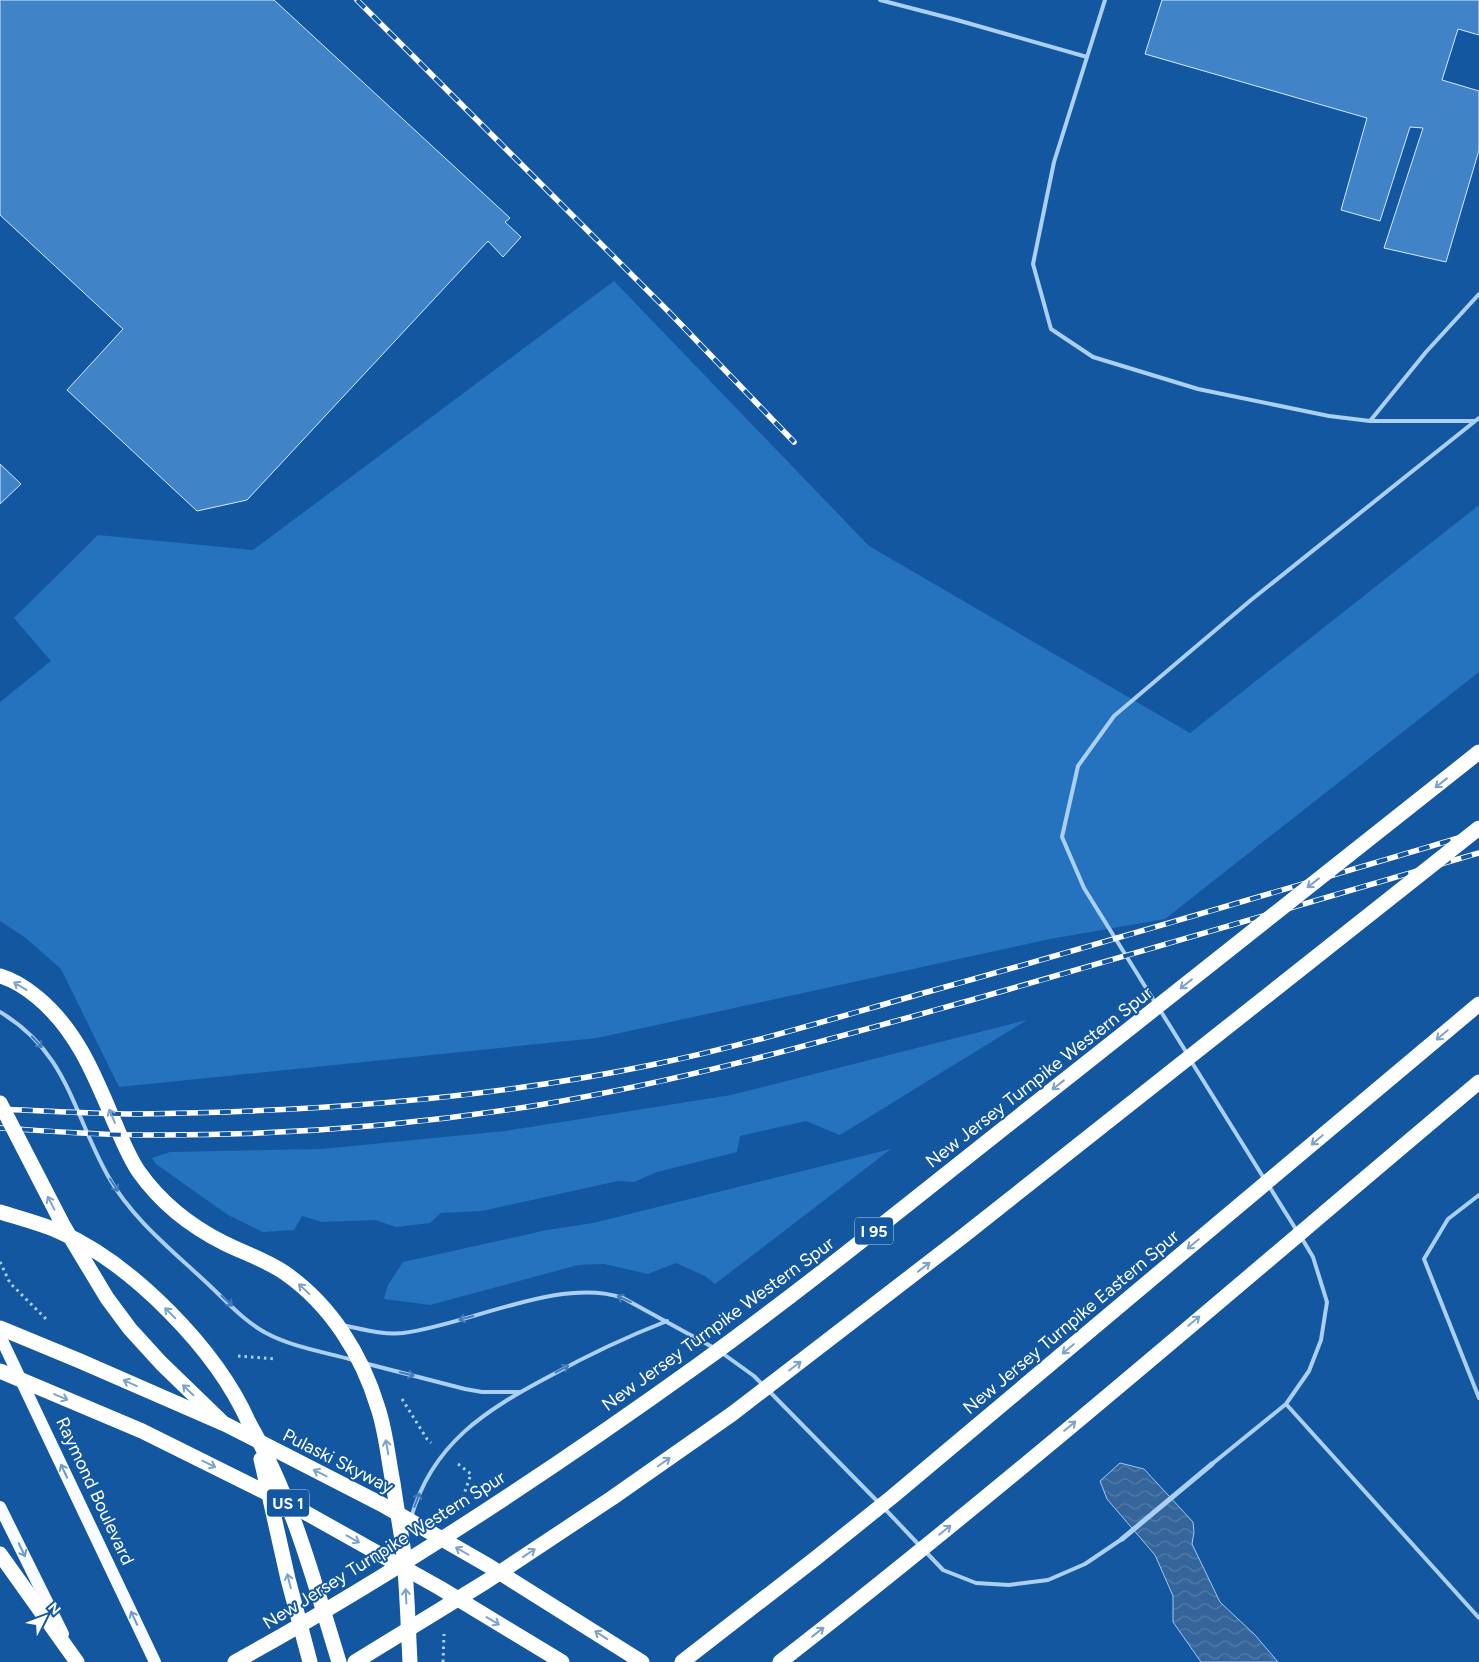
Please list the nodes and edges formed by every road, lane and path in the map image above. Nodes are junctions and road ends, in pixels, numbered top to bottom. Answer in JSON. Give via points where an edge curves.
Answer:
{"nodes":[{"id":1,"x":880,"y":0,"type":"edge"},
{"id":2,"x":1105,"y":0,"type":"edge"},
{"id":3,"x":1087,"y":57,"type":"junction"},
{"id":4,"x":1479,"y":294,"type":"edge"},
{"id":5,"x":1479,"y":418,"type":"edge"},
{"id":6,"x":1370,"y":421,"type":"junction"},
{"id":7,"x":1475,"y":421,"type":"junction"},
{"id":8,"x":1479,"y":752,"type":"edge"},
{"id":9,"x":1479,"y":828,"type":"edge"},
{"id":10,"x":0,"y":976,"type":"edge"},
{"id":11,"x":1479,"y":1004,"type":"edge"},
{"id":12,"x":0,"y":1012,"type":"edge"},
{"id":13,"x":1479,"y":1082,"type":"edge"},
{"id":14,"x":0,"y":1103,"type":"edge"},
{"id":15,"x":1479,"y":1195,"type":"edge"},
{"id":16,"x":0,"y":1212,"type":"edge"},
{"id":17,"x":0,"y":1262,"type":"edge"},
{"id":18,"x":667,"y":1321,"type":"junction"},
{"id":19,"x":338,"y":1324,"type":"junction"},
{"id":20,"x":54,"y":1326,"type":"dead end"},
{"id":21,"x":0,"y":1328,"type":"edge"},
{"id":22,"x":0,"y":1336,"type":"edge"},
{"id":23,"x":233,"y":1356,"type":"dead end"},
{"id":24,"x":280,"y":1359,"type":"dead end"},
{"id":25,"x":360,"y":1362,"type":"junction"},
{"id":26,"x":0,"y":1371,"type":"edge"},
{"id":27,"x":519,"y":1392,"type":"junction"},
{"id":28,"x":1479,"y":1398,"type":"edge"},
{"id":29,"x":1286,"y":1404,"type":"junction"},
{"id":30,"x":378,"y":1407,"type":"junction"},
{"id":31,"x":223,"y":1423,"type":"junction"},
{"id":32,"x":249,"y":1423,"type":"junction"},
{"id":33,"x":443,"y":1453,"type":"junction"},
{"id":34,"x":1212,"y":1464,"type":"joint"},
{"id":35,"x":462,"y":1499,"type":"dead end"},
{"id":36,"x":0,"y":1506,"type":"edge"},
{"id":37,"x":409,"y":1523,"type":"dead end"},
{"id":38,"x":407,"y":1531,"type":"dead end"},
{"id":39,"x":1122,"y":1539,"type":"joint"},
{"id":40,"x":403,"y":1547,"type":"junction"},
{"id":41,"x":0,"y":1554,"type":"edge"},
{"id":42,"x":1479,"y":1618,"type":"edge"},
{"id":43,"x":445,"y":1632,"type":"dead end"},
{"id":44,"x":76,"y":1661,"type":"edge"},
{"id":45,"x":155,"y":1662,"type":"edge"},
{"id":46,"x":234,"y":1662,"type":"edge"},
{"id":47,"x":310,"y":1662,"type":"edge"},
{"id":48,"x":339,"y":1662,"type":"edge"},
{"id":49,"x":354,"y":1662,"type":"edge"},
{"id":50,"x":410,"y":1662,"type":"edge"},
{"id":51,"x":443,"y":1662,"type":"edge"},
{"id":52,"x":562,"y":1662,"type":"edge"},
{"id":53,"x":642,"y":1662,"type":"edge"},
{"id":54,"x":682,"y":1662,"type":"edge"},
{"id":55,"x":780,"y":1662,"type":"edge"}],
"edges":[{"from":1,"to":3,"type":"lane"},
{"from":2,"to":3,"type":"lane"},
{"from":3,"to":6,"type":"lane","via":[[1054,162],[1033,264],[1051,329],[1093,357],[1198,389],[1329,416]]},
{"from":4,"to":6,"type":"lane"},
{"from":5,"to":7,"type":"lane"},
{"from":6,"to":7,"type":"lane"},
{"from":7,"to":29,"type":"lane","via":[[1251,600],[1114,716],[1078,766],[1062,837],[1084,888],[1313,1257],[1327,1302],[1321,1340],[1309,1371]]},
{"from":8,"to":46,"type":"highway","name":"New Jersey Turnpike Western Spur","number":"I 95","one_way":true,"bridge":true,"via":[[816,1277],[698,1365],[525,1485],[344,1599]]},
{"from":49,"to":9,"type":"highway","one_way":true,"bridge":true,"via":[[487,1581],[732,1414],[970,1231]]},
{"from":19,"to":10,"type":"highway","one_way":true,"via":[[284,1273],[209,1236],[178,1215],[157,1194],[126,1151],[92,1069],[71,1033],[40,1000]]},
{"from":11,"to":54,"type":"highway","name":"New Jersey Turnpike Eastern Spur","one_way":true,"bridge":true,"via":[[892,1497]]},
{"from":12,"to":25,"type":"lane","one_way":true,"via":[[20,1025],[47,1052],[66,1082],[108,1176],[156,1235],[266,1334]]},
{"from":55,"to":13,"type":"highway","one_way":true,"bridge":true,"via":[[1031,1459]]},
{"from":31,"to":14,"type":"highway","one_way":true,"bridge":true,"via":[[161,1363],[107,1298],[63,1225]]},
{"from":15,"to":28,"type":"lane","via":[[1448,1220],[1424,1259]]},
{"from":32,"to":16,"type":"highway","one_way":true,"bridge":true,"via":[[229,1383],[160,1302],[101,1256],[60,1232]]},
{"from":17,"to":20,"type":"path","via":[[10,1283]]},
{"from":18,"to":19,"type":"lane","one_way":true,"via":[[622,1298],[594,1292],[534,1300],[403,1332],[375,1332]]},
{"from":27,"to":18,"type":"lane","one_way":true,"via":[[609,1345]]},
{"from":18,"to":39,"type":"lane","via":[[711,1345],[754,1376],[943,1570],[976,1583],[1009,1585],[1048,1580],[1085,1564]]},
{"from":19,"to":25,"type":"highway"},
{"from":31,"to":21,"type":"highway","name":"Pulaski Skyway","number":"US 1","one_way":true},
{"from":45,"to":22,"type":"main road","name":"Raymond Boulevard","one_way":true},
{"from":23,"to":24,"type":"path"},
{"from":25,"to":27,"type":"lane","one_way":true,"via":[[465,1389]]},
{"from":25,"to":30,"type":"highway"},
{"from":26,"to":52,"type":"highway","number":"US 1","one_way":true,"bridge":true,"via":[[142,1431],[299,1509],[440,1588]]},
{"from":27,"to":33,"type":"lane","via":[[471,1424]]},
{"from":29,"to":34,"type":"lane"},
{"from":29,"to":42,"type":"lane"},
{"from":30,"to":33,"type":"path","via":[[402,1399],[427,1439]]},
{"from":40,"to":30,"type":"highway","one_way":true},
{"from":53,"to":31,"type":"highway","name":"Pulaski Skyway","number":"US 1","one_way":true,"bridge":true,"via":[[489,1566],[389,1509]]},
{"from":47,"to":32,"type":"highway","one_way":true,"via":[[265,1475]]},
{"from":32,"to":48,"type":"highway","via":[[266,1451],[286,1498]]},
{"from":33,"to":35,"type":"path","via":[[471,1474]]},
{"from":37,"to":33,"type":"lane","one_way":true,"via":[[418,1496]]},
{"from":34,"to":39,"type":"street"},
{"from":36,"to":44,"type":"main road","one_way":true},
{"from":38,"to":40,"type":"lane"},
{"from":50,"to":40,"type":"highway","one_way":true},
{"from":41,"to":44,"type":"highway"},
{"from":43,"to":51,"type":"path"}]}
